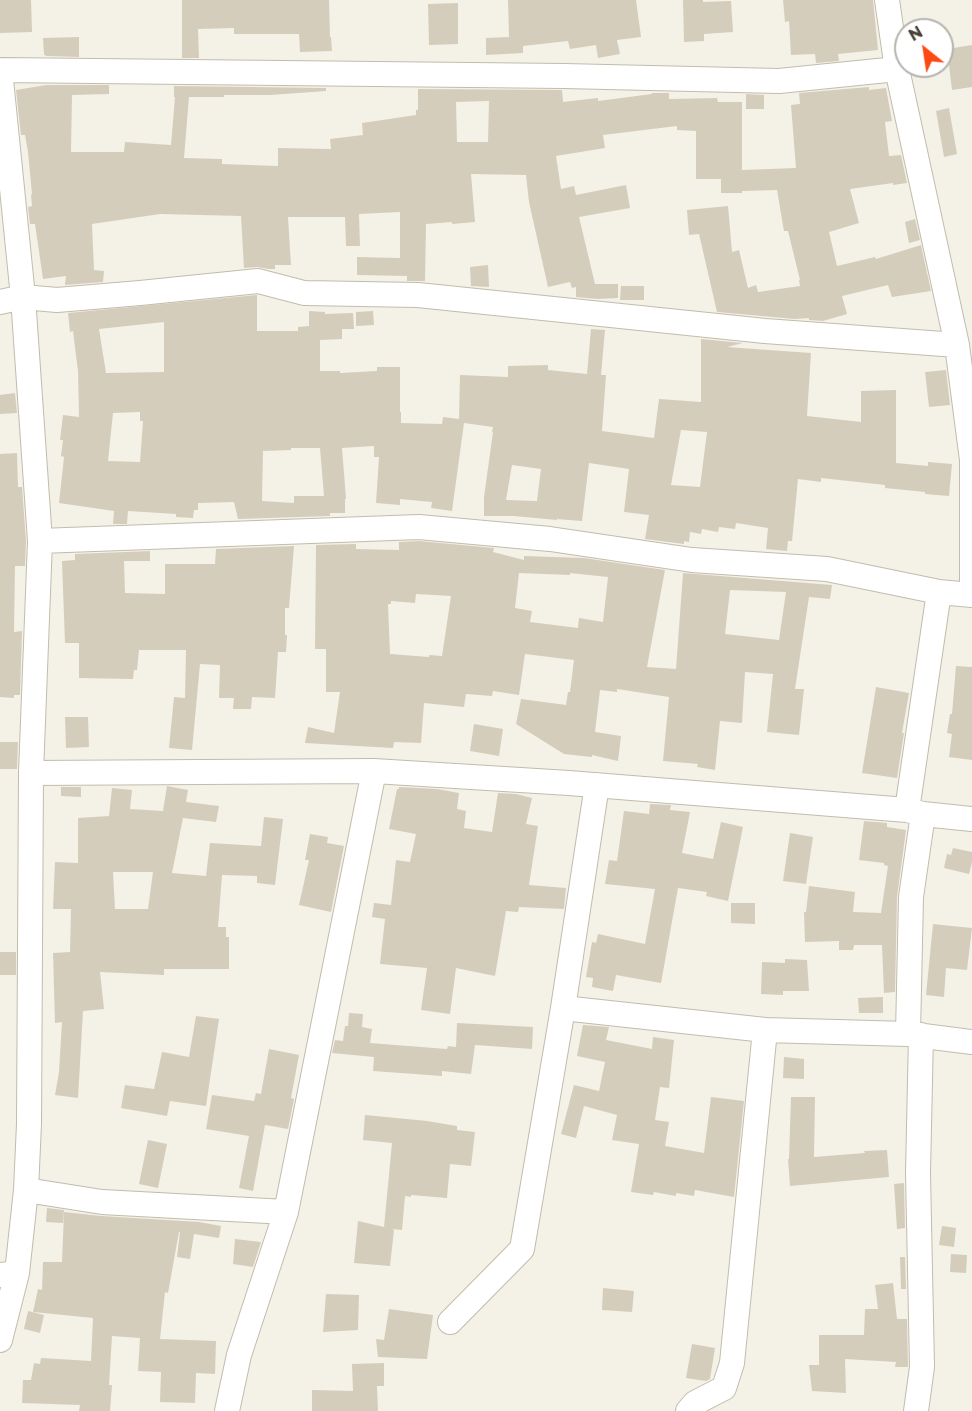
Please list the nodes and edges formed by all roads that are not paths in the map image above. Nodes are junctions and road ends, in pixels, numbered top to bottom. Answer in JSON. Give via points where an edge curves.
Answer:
{"nodes":[{"id":1,"x":886,"y":0,"type":"edge"},
{"id":2,"x":894,"y":50,"type":"edge"},
{"id":3,"x":894,"y":69,"type":"edge"},
{"id":4,"x":0,"y":70,"type":"edge"},
{"id":5,"x":899,"y":78,"type":"edge"},
{"id":6,"x":23,"y":297,"type":"junction"},
{"id":7,"x":0,"y":302,"type":"edge"},
{"id":8,"x":957,"y":345,"type":"junction"},
{"id":9,"x":40,"y":542,"type":"junction"},
{"id":10,"x":939,"y":592,"type":"junction"},
{"id":11,"x":972,"y":595,"type":"edge"},
{"id":12,"x":374,"y":771,"type":"junction"},
{"id":13,"x":31,"y":773,"type":"junction"},
{"id":14,"x":597,"y":785,"type":"junction"},
{"id":15,"x":915,"y":812,"type":"junction"},
{"id":16,"x":972,"y":819,"type":"edge"},
{"id":17,"x":563,"y":1008,"type":"junction"},
{"id":18,"x":765,"y":1030,"type":"junction"},
{"id":19,"x":914,"y":1034,"type":"junction"},
{"id":20,"x":972,"y":1042,"type":"edge"},
{"id":21,"x":26,"y":1190,"type":"junction"},
{"id":22,"x":286,"y":1212,"type":"junction"},
{"id":23,"x":9,"y":1274,"type":"edge"},
{"id":24,"x":450,"y":1322,"type":"dead end"},
{"id":25,"x":0,"y":1340,"type":"edge"},
{"id":26,"x":227,"y":1411,"type":"edge"},
{"id":27,"x":688,"y":1411,"type":"edge"},
{"id":28,"x":916,"y":1411,"type":"edge"}],
"edges":[{"from":1,"to":2,"type":"street"},
{"from":3,"to":4,"type":"street","via":[[779,81]]},
{"from":4,"to":6,"type":"street"},
{"from":5,"to":8,"type":"street"},
{"from":6,"to":7,"type":"street"},
{"from":6,"to":8,"type":"street","via":[[57,300],[258,281],[304,293],[418,295],[765,332]]},
{"from":6,"to":9,"type":"street"},
{"from":8,"to":11,"type":"street","via":[[972,460]]},
{"from":9,"to":10,"type":"street","via":[[419,527],[550,539],[692,560],[828,569]]},
{"from":9,"to":13,"type":"street"},
{"from":10,"to":11,"type":"street"},
{"from":10,"to":15,"type":"street"},
{"from":12,"to":13,"type":"street"},
{"from":12,"to":14,"type":"street"},
{"from":12,"to":22,"type":"street"},
{"from":13,"to":21,"type":"street"},
{"from":14,"to":15,"type":"street"},
{"from":14,"to":17,"type":"street"},
{"from":15,"to":16,"type":"street"},
{"from":15,"to":19,"type":"street","via":[[911,897]]},
{"from":17,"to":18,"type":"street"},
{"from":17,"to":24,"type":"street","via":[[522,1249]]},
{"from":18,"to":19,"type":"street"},
{"from":18,"to":27,"type":"street","via":[[732,1363],[724,1389],[694,1403]]},
{"from":19,"to":20,"type":"street"},
{"from":19,"to":28,"type":"street","via":[[922,1366]]},
{"from":21,"to":22,"type":"street","via":[[102,1203]]},
{"from":21,"to":23,"type":"street"},
{"from":22,"to":26,"type":"street","via":[[239,1355]]},
{"from":23,"to":25,"type":"street"}]}
